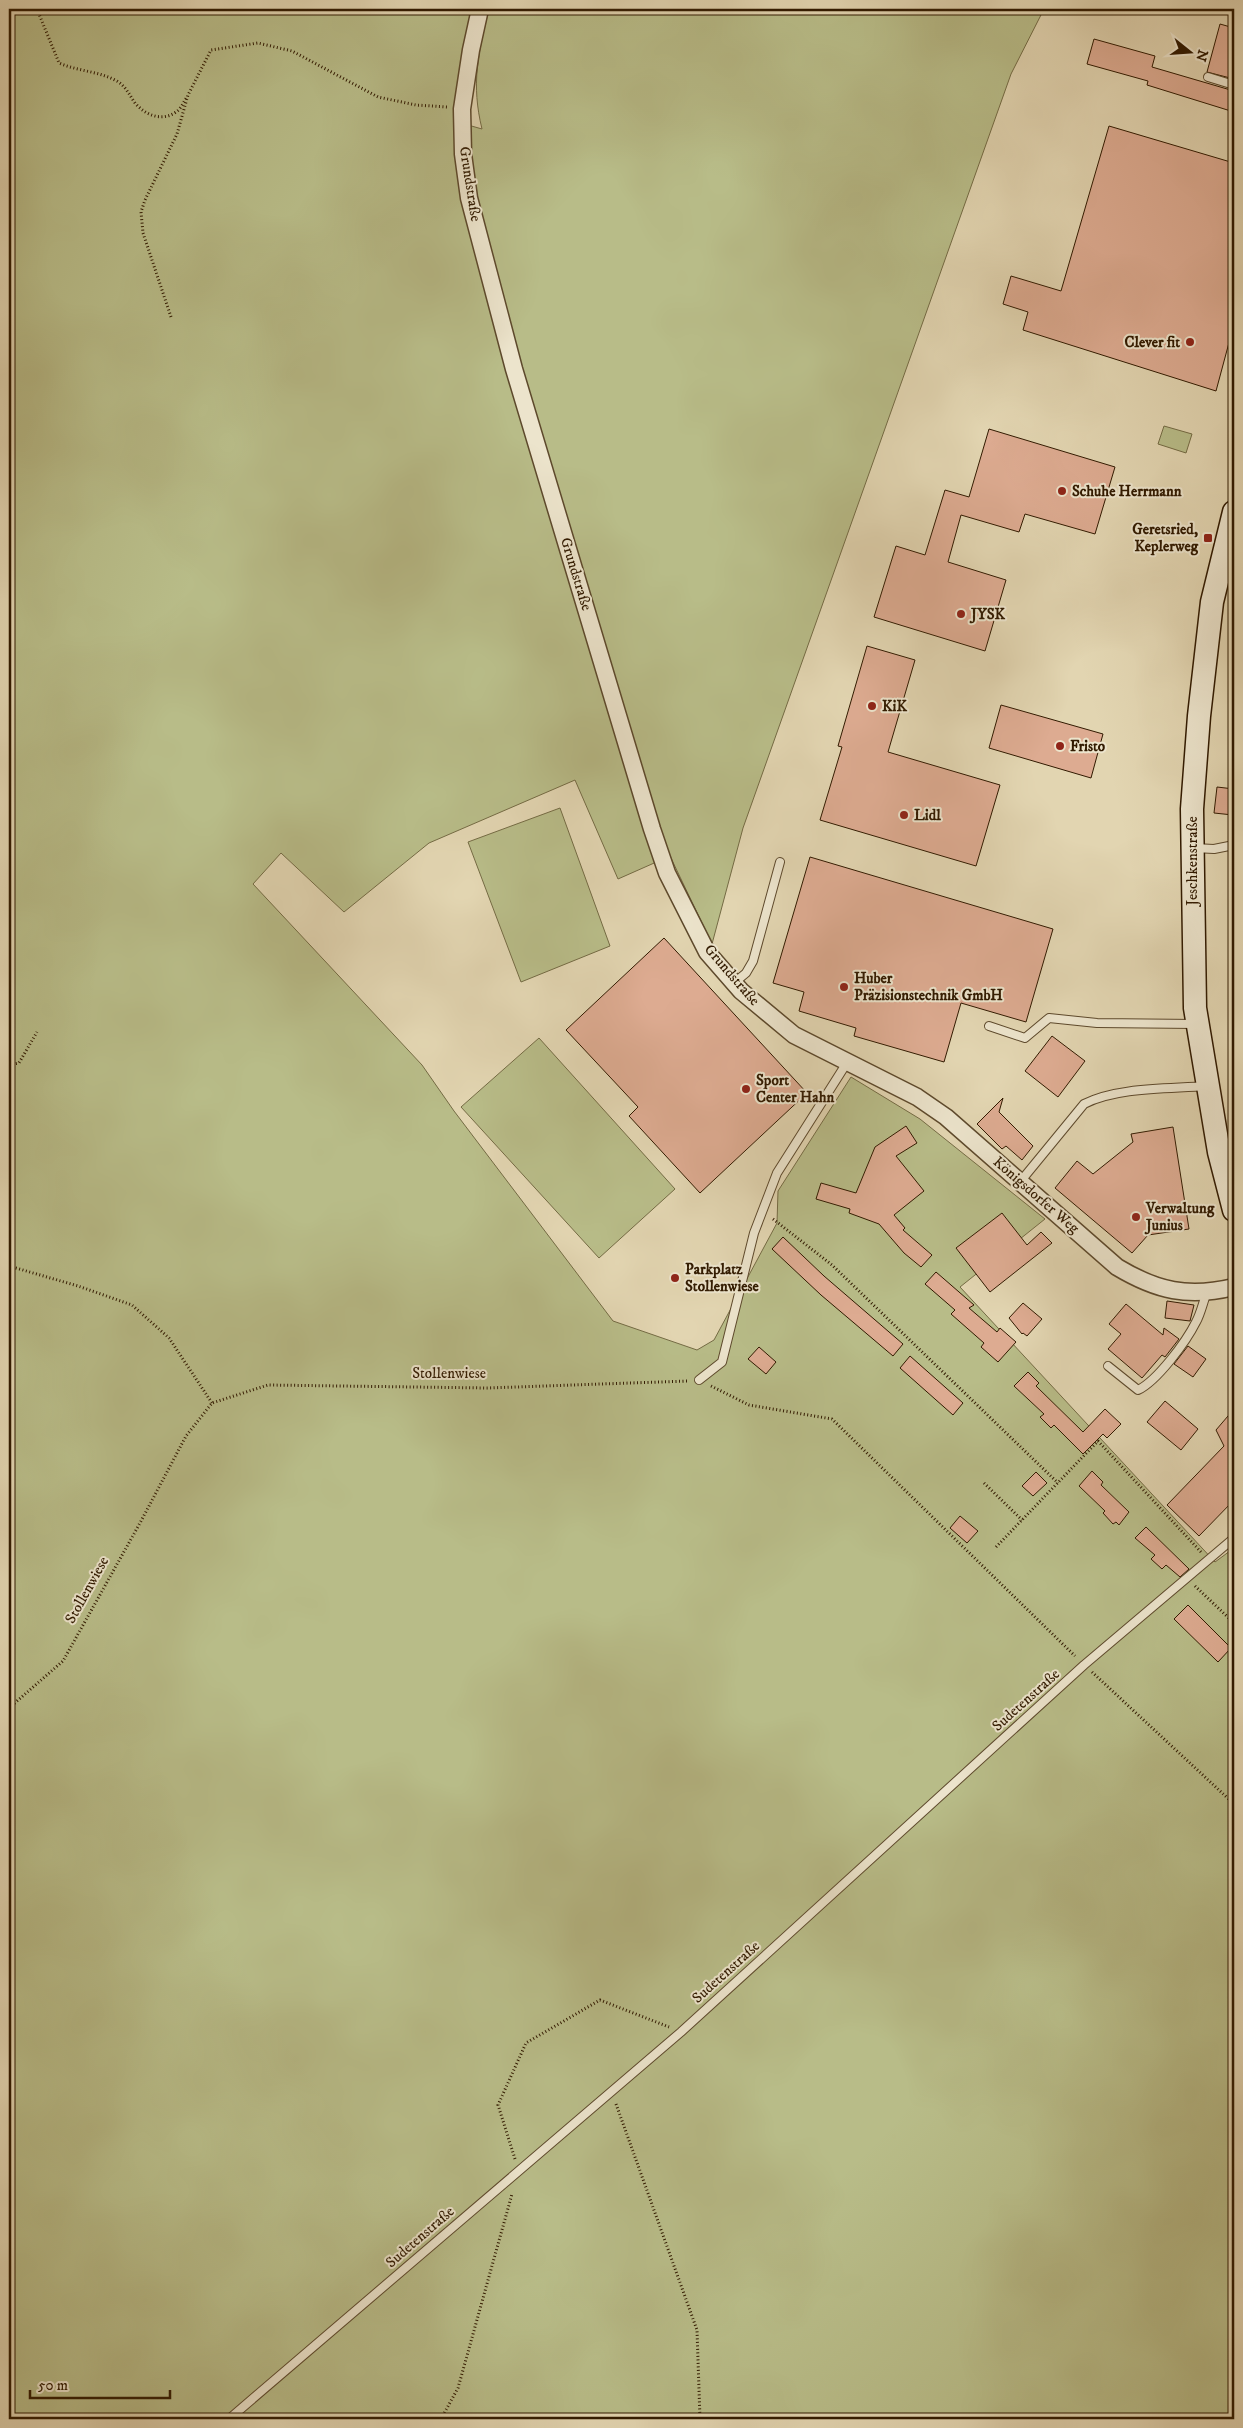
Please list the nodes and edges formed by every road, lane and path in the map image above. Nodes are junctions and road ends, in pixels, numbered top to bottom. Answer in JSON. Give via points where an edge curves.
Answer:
{"nodes":[{"id":1,"x":37,"y":9,"type":"edge"},
{"id":2,"x":480,"y":9,"type":"edge"},
{"id":3,"x":1208,"y":77,"type":"dead end"},
{"id":4,"x":1234,"y":85,"type":"edge"},
{"id":5,"x":188,"y":95,"type":"junction"},
{"id":6,"x":462,"y":109,"type":"junction"},
{"id":7,"x":171,"y":317,"type":"dead end"},
{"id":8,"x":1234,"y":512,"type":"edge"},
{"id":9,"x":1234,"y":845,"type":"edge"},
{"id":10,"x":1192,"y":848,"type":"junction"},
{"id":11,"x":780,"y":862,"type":"dead end"},
{"id":12,"x":734,"y":983,"type":"junction"},
{"id":13,"x":1198,"y":1024,"type":"junction"},
{"id":14,"x":988,"y":1026,"type":"dead end"},
{"id":15,"x":37,"y":1032,"type":"dead end"},
{"id":16,"x":848,"y":1061,"type":"junction"},
{"id":17,"x":9,"y":1065,"type":"edge"},
{"id":18,"x":1208,"y":1086,"type":"junction"},
{"id":19,"x":1020,"y":1182,"type":"junction"},
{"id":20,"x":764,"y":1209,"type":"junction"},
{"id":21,"x":1234,"y":1210,"type":"edge"},
{"id":22,"x":9,"y":1266,"type":"edge"},
{"id":23,"x":1234,"y":1288,"type":"edge"},
{"id":24,"x":1207,"y":1292,"type":"junction"},
{"id":25,"x":1108,"y":1366,"type":"dead end"},
{"id":26,"x":699,"y":1380,"type":"junction"},
{"id":27,"x":212,"y":1403,"type":"junction"},
{"id":28,"x":984,"y":1483,"type":"dead end"},
{"id":29,"x":1058,"y":1483,"type":"junction"},
{"id":30,"x":1022,"y":1520,"type":"junction"},
{"id":31,"x":1234,"y":1538,"type":"edge"},
{"id":32,"x":996,"y":1547,"type":"dead end"},
{"id":33,"x":1208,"y":1559,"type":"junction"},
{"id":34,"x":1186,"y":1578,"type":"junction"},
{"id":35,"x":1234,"y":1623,"type":"edge"},
{"id":36,"x":1084,"y":1665,"type":"junction"},
{"id":37,"x":9,"y":1708,"type":"edge"},
{"id":38,"x":1234,"y":1804,"type":"edge"},
{"id":39,"x":612,"y":2091,"type":"junction"},
{"id":40,"x":229,"y":2419,"type":"edge"},
{"id":41,"x":700,"y":2419,"type":"edge"}],
"edges":[{"from":1,"to":5,"type":"path","via":[[59,63],[72,69],[105,75],[129,92],[136,104],[150,115],[161,118],[177,112]]},
{"from":2,"to":6,"type":"street","name":"Grundstraße"},
{"from":3,"to":4,"type":"lane"},
{"from":5,"to":6,"type":"path","via":[[212,50],[258,42],[292,51],[378,97],[416,105]]},
{"from":5,"to":7,"type":"path","via":[[177,134],[141,212],[143,234]]},
{"from":6,"to":12,"type":"street","name":"Grundstraße","via":[[463,154],[471,207],[514,369],[652,829],[667,874],[707,952]]},
{"from":8,"to":10,"type":"street","name":"Jeschkenstraße","via":[[1212,602],[1199,716]]},
{"from":9,"to":10,"type":"lane","via":[[1214,849]]},
{"from":10,"to":13,"type":"street","name":"Jeschkenstraße"},
{"from":11,"to":12,"type":"lane","via":[[752,961],[746,973]]},
{"from":12,"to":16,"type":"street","name":"Grundstraße","via":[[794,1035]]},
{"from":13,"to":14,"type":"lane","via":[[1097,1023],[1049,1018],[1025,1038]]},
{"from":13,"to":18,"type":"street","name":"Jeschkenstraße"},
{"from":15,"to":17,"type":"path","via":[[19,1063]]},
{"from":16,"to":19,"type":"street","name":"Königsdorfer Weg","via":[[917,1097],[946,1117]]},
{"from":16,"to":20,"type":"lane","via":[[777,1173]]},
{"from":18,"to":19,"type":"lane","via":[[1095,1098],[1076,1112]]},
{"from":18,"to":21,"type":"street","name":"Jeschkenstraße","via":[[1219,1152]]},
{"from":19,"to":24,"type":"street","name":"Königsdorfer Weg","via":[[1117,1267],[1137,1279],[1171,1291]]},
{"from":20,"to":26,"type":"lane","via":[[754,1233],[722,1362]]},
{"from":20,"to":29,"type":"path","via":[[777,1223],[832,1265]]},
{"from":22,"to":27,"type":"path","via":[[132,1305],[169,1338]]},
{"from":23,"to":24,"type":"street","name":"Königsdorfer Weg"},
{"from":24,"to":25,"type":"lane","via":[[1190,1334],[1148,1385],[1138,1390]]},
{"from":26,"to":27,"type":"path","name":"Stollenwiese","via":[[487,1388],[268,1385]]},
{"from":26,"to":36,"type":"path","via":[[749,1405],[832,1418]]},
{"from":27,"to":37,"type":"path","name":"Stollenwiese","via":[[186,1436],[63,1661]]},
{"from":28,"to":30,"type":"path"},
{"from":29,"to":30,"type":"path"},
{"from":29,"to":33,"type":"path","via":[[1098,1441]]},
{"from":30,"to":32,"type":"path"},
{"from":31,"to":33,"type":"lane","name":"Sudetenstraße"},
{"from":33,"to":34,"type":"lane","name":"Sudetenstraße"},
{"from":34,"to":35,"type":"path"},
{"from":34,"to":36,"type":"lane","name":"Sudetenstraße"},
{"from":36,"to":38,"type":"path"},
{"from":36,"to":39,"type":"lane","name":"Sudetenstraße"},
{"from":39,"to":40,"type":"lane","name":"Sudetenstraße"},
{"from":39,"to":41,"type":"path","via":[[696,2330]]}]}
